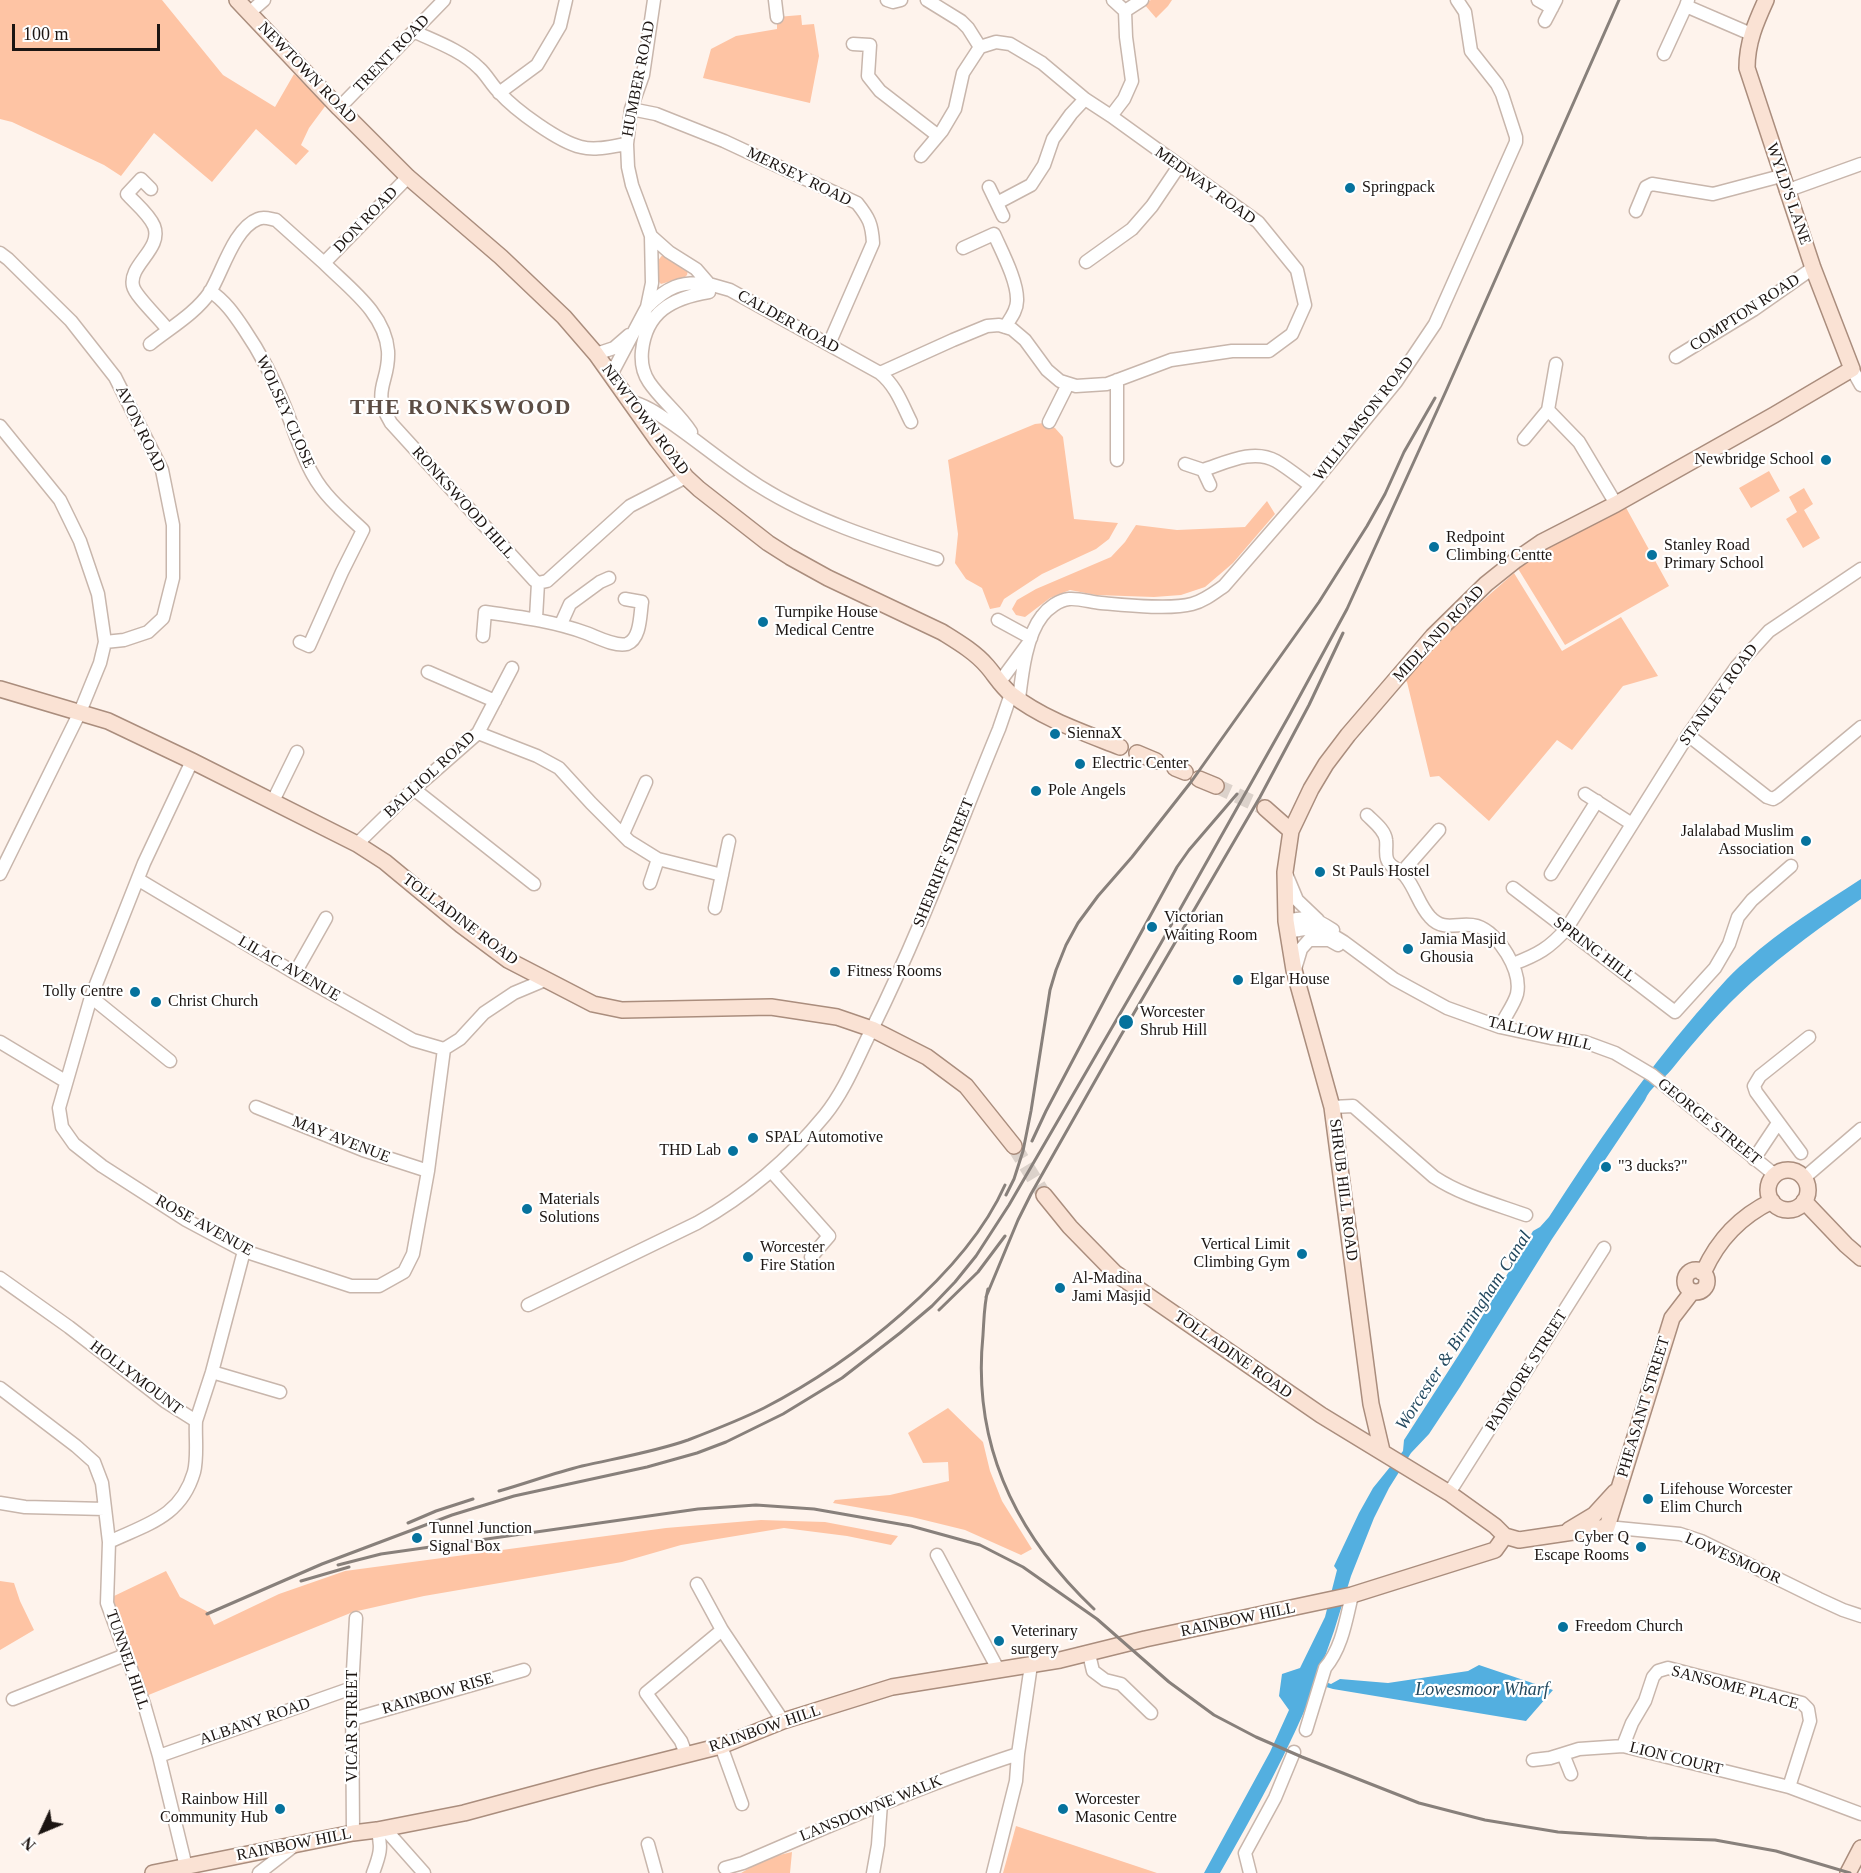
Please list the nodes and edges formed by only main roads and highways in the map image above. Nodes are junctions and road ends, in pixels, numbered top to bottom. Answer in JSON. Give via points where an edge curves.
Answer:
{"nodes":[{"id":1,"x":237,"y":0,"type":"edge"},
{"id":2,"x":1766,"y":0,"type":"edge"},
{"id":3,"x":1852,"y":369,"type":"joint"},
{"id":4,"x":0,"y":689,"type":"edge"},
{"id":5,"x":1120,"y":747,"type":"dead end"},
{"id":6,"x":1137,"y":753,"type":"dead end"},
{"id":7,"x":1156,"y":761,"type":"dead end"},
{"id":8,"x":1186,"y":773,"type":"dead end"},
{"id":9,"x":1216,"y":786,"type":"tunnel mouth"},
{"id":10,"x":1265,"y":808,"type":"tunnel mouth"},
{"id":11,"x":1291,"y":831,"type":"junction"},
{"id":12,"x":1286,"y":926,"type":"joint"},
{"id":13,"x":1014,"y":1146,"type":"tunnel mouth"},
{"id":14,"x":1044,"y":1195,"type":"tunnel mouth"},
{"id":15,"x":1772,"y":1201,"type":"junction"},
{"id":16,"x":1804,"y":1201,"type":"junction"},
{"id":17,"x":1855,"y":1249,"type":"edge"},
{"id":18,"x":1861,"y":1258,"type":"edge"},
{"id":19,"x":1385,"y":1453,"type":"junction"},
{"id":20,"x":1619,"y":1488,"type":"junction"},
{"id":21,"x":1560,"y":1535,"type":"junction"},
{"id":22,"x":1504,"y":1536,"type":"junction"},
{"id":23,"x":1861,"y":1848,"type":"edge"},
{"id":24,"x":153,"y":1873,"type":"edge"},
{"id":25,"x":1848,"y":1873,"type":"edge"}],
"edges":[{"from":1,"to":5,"type":"main road","name":"NEWTOWN ROAD","via":[[408,177],[564,317],[699,489],[790,557],[959,642],[988,666],[999,683],[1042,716]]},
{"from":2,"to":3,"type":"main road","name":"WYLD'S LANE","via":[[1751,34],[1747,68],[1813,268]]},
{"from":3,"to":11,"type":"main road","name":"MIDLAND ROAD","via":[[1515,560],[1434,636],[1348,735],[1311,789]]},
{"from":4,"to":13,"type":"main road","name":"TOLLADINE ROAD","via":[[108,721],[357,844],[386,862],[508,960],[593,1004],[622,1010],[771,1007],[837,1017],[872,1029],[927,1057],[966,1086]]},
{"from":6,"to":7,"type":"main road"},
{"from":8,"to":9,"type":"main road"},
{"from":10,"to":11,"type":"main road"},
{"from":11,"to":12,"type":"main road","name":"MIDLAND ROAD","via":[[1285,872]]},
{"from":12,"to":19,"type":"main road","name":"SHRUB HILL ROAD","via":[[1294,970],[1332,1107],[1371,1404]]},
{"from":14,"to":19,"type":"main road","name":"TOLLADINE ROAD","via":[[1109,1268],[1348,1433]]},
{"from":15,"to":16,"type":"main road","via":[[1776,1206],[1793,1209]]},
{"from":15,"to":16,"type":"main road","via":[[1768,1188],[1771,1180],[1788,1170],[1804,1178],[1808,1191]]},
{"from":15,"to":20,"type":"main road","name":"PHEASANT STREET","via":[[1742,1220],[1713,1251],[1704,1270],[1687,1275],[1686,1286],[1692,1292],[1672,1318]]},
{"from":16,"to":17,"type":"main road"},
{"from":17,"to":18,"type":"main road"},
{"from":19,"to":22,"type":"main road","name":"TOLLADINE ROAD","via":[[1449,1493]]},
{"from":20,"to":21,"type":"main road","via":[[1594,1515]]},
{"from":20,"to":21,"type":"main road","name":"PHEASANT STREET","via":[[1607,1527]]},
{"from":21,"to":22,"type":"main road","via":[[1519,1540]]},
{"from":22,"to":24,"type":"main road","name":"RAINBOW HILL","via":[[1496,1550],[1349,1596],[1089,1654],[892,1687],[783,1721],[721,1746],[464,1813]]},
{"from":23,"to":25,"type":"main road"}]}
